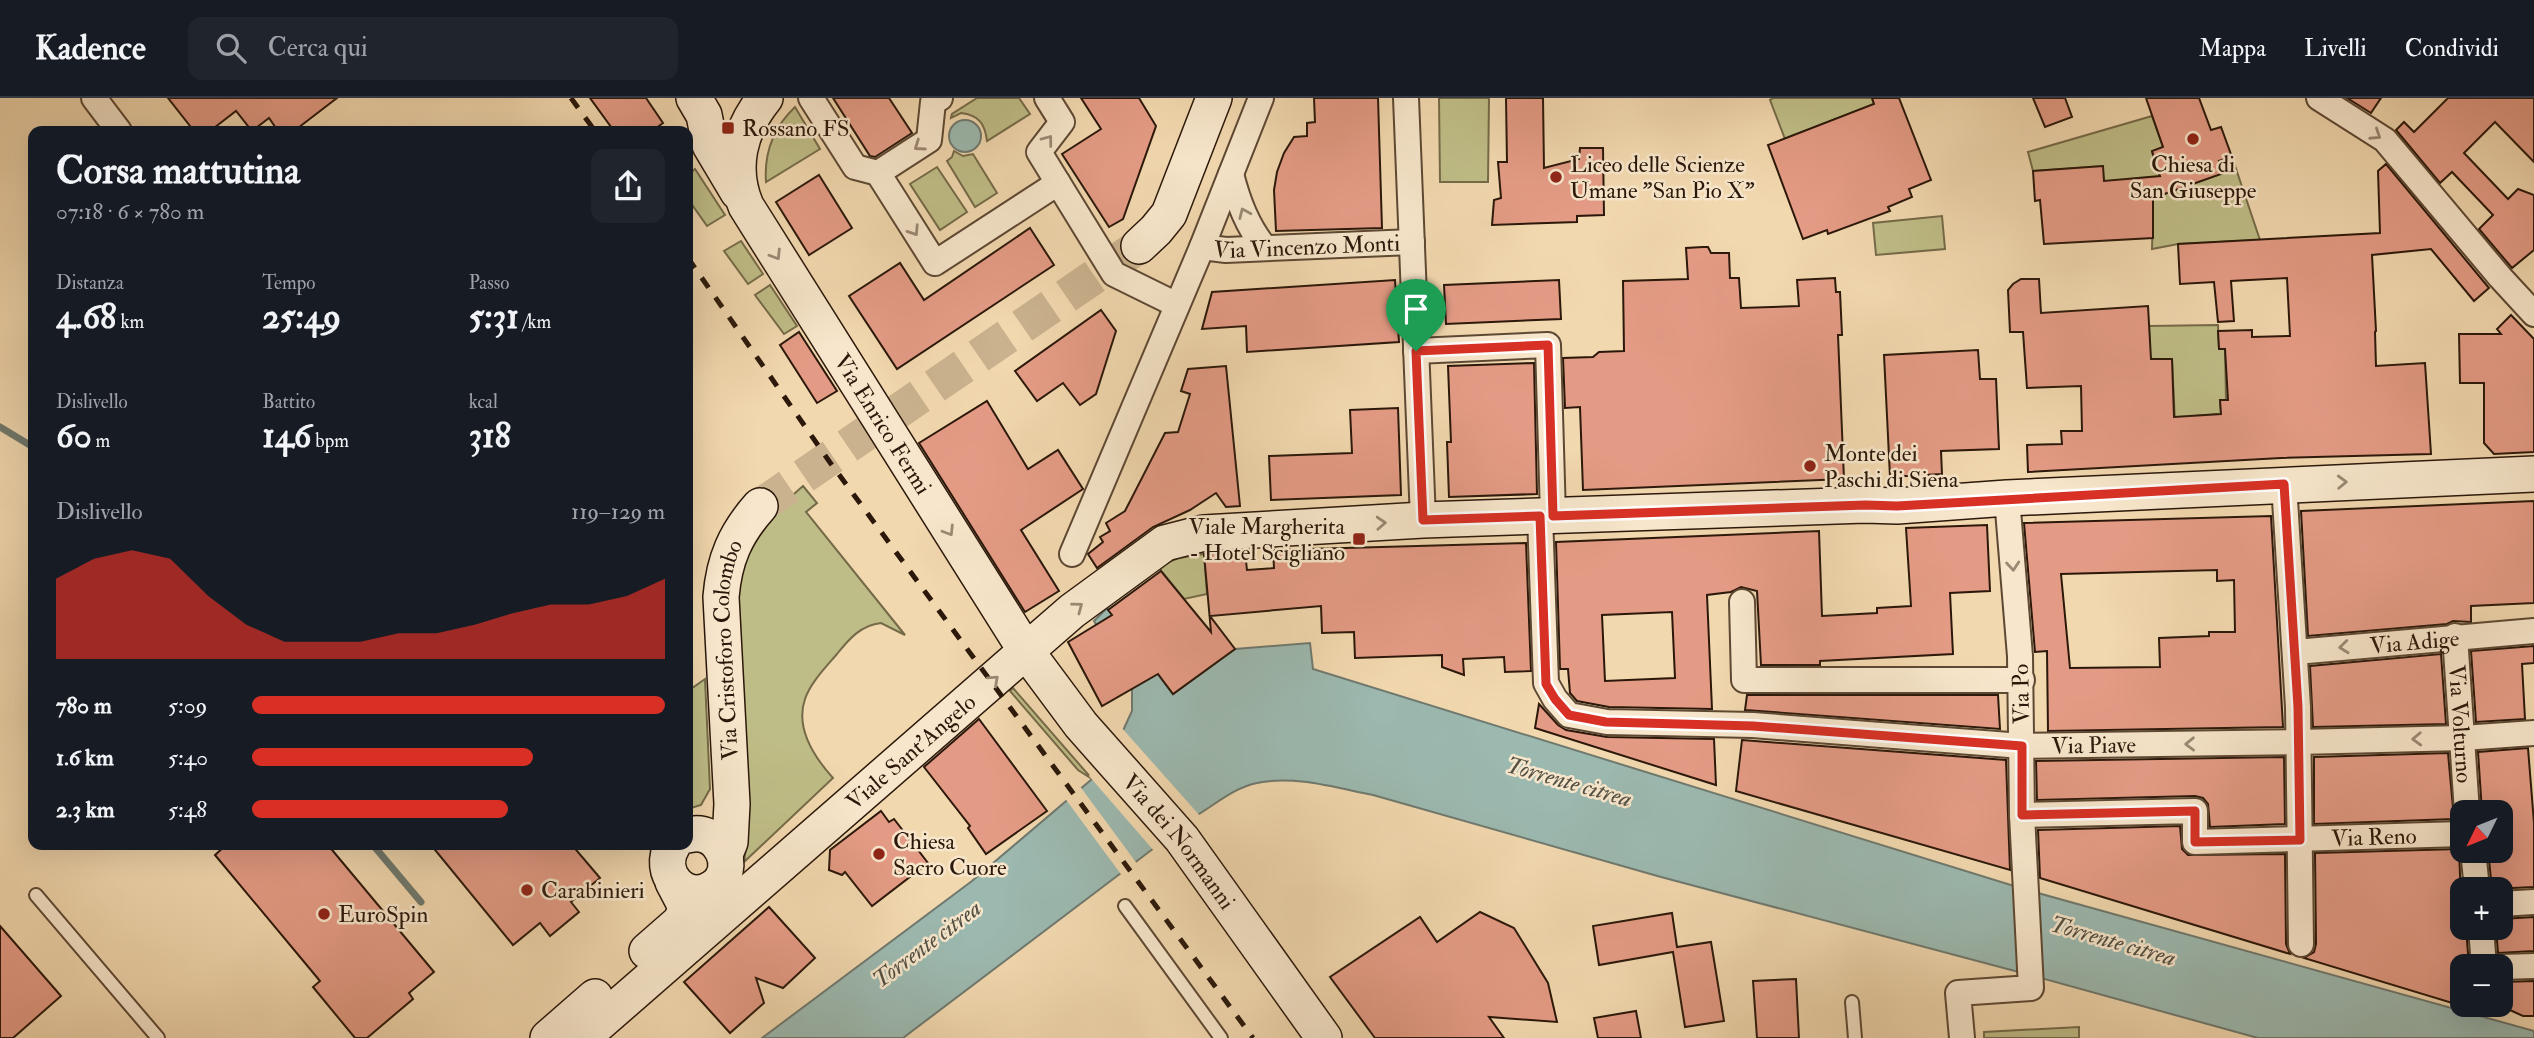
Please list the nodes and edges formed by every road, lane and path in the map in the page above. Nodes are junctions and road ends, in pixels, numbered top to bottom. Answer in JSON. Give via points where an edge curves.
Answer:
{"nodes":[{"id":1,"x":94,"y":98,"type":"edge"},
{"id":2,"x":765,"y":98,"type":"edge"},
{"id":3,"x":810,"y":98,"type":"edge"},
{"id":4,"x":940,"y":98,"type":"edge"},
{"id":5,"x":1047,"y":98,"type":"edge"},
{"id":6,"x":1214,"y":98,"type":"edge"},
{"id":7,"x":1261,"y":98,"type":"edge"},
{"id":8,"x":1406,"y":98,"type":"edge"},
{"id":9,"x":2319,"y":98,"type":"edge"},
{"id":10,"x":699,"y":101,"type":"edge"},
{"id":11,"x":115,"y":126,"type":"edge"},
{"id":12,"x":878,"y":173,"type":"junction"},
{"id":13,"x":1231,"y":174,"type":"junction"},
{"id":14,"x":1058,"y":183,"type":"junction"},
{"id":15,"x":742,"y":197,"type":"junction"},
{"id":16,"x":1412,"y":242,"type":"junction"},
{"id":17,"x":1139,"y":246,"type":"tunnel mouth"},
{"id":18,"x":1202,"y":247,"type":"junction"},
{"id":19,"x":1265,"y":248,"type":"junction"},
{"id":20,"x":1177,"y":305,"type":"junction"},
{"id":21,"x":2534,"y":314,"type":"edge"},
{"id":22,"x":1416,"y":351,"type":"junction"},
{"id":23,"x":2534,"y":474,"type":"edge"},
{"id":24,"x":2284,"y":484,"type":"junction"},
{"id":25,"x":2007,"y":498,"type":"junction"},
{"id":26,"x":760,"y":506,"type":"tunnel mouth"},
{"id":27,"x":1546,"y":516,"type":"junction"},
{"id":28,"x":1423,"y":520,"type":"junction"},
{"id":29,"x":1072,"y":555,"type":"dead end"},
{"id":30,"x":1742,"y":602,"type":"dead end"},
{"id":31,"x":2534,"y":631,"type":"edge"},
{"id":32,"x":2455,"y":636,"type":"junction"},
{"id":33,"x":1026,"y":651,"type":"junction"},
{"id":34,"x":2296,"y":652,"type":"junction"},
{"id":35,"x":2022,"y":680,"type":"junction"},
{"id":36,"x":2534,"y":733,"type":"edge"},
{"id":37,"x":2463,"y":737,"type":"junction"},
{"id":38,"x":2298,"y":742,"type":"junction"},
{"id":39,"x":2022,"y":746,"type":"junction"},
{"id":40,"x":2466,"y":800,"type":"edge"},
{"id":41,"x":732,"y":804,"type":"junction"},
{"id":42,"x":2022,"y":815,"type":"junction"},
{"id":43,"x":2450,"y":834,"type":"edge"},
{"id":44,"x":693,"y":839,"type":"edge"},
{"id":45,"x":693,"y":840,"type":"edge"},
{"id":46,"x":2300,"y":840,"type":"junction"},
{"id":47,"x":675,"y":852,"type":"edge"},
{"id":48,"x":795,"y":853,"type":"junction"},
{"id":49,"x":718,"y":875,"type":"junction"},
{"id":50,"x":36,"y":895,"type":"dead end"},
{"id":51,"x":2534,"y":902,"type":"edge"},
{"id":52,"x":2513,"y":903,"type":"edge"},
{"id":53,"x":1125,"y":906,"type":"dead end"},
{"id":54,"x":2301,"y":944,"type":"dead end"},
{"id":55,"x":2534,"y":966,"type":"edge"},
{"id":56,"x":2513,"y":967,"type":"edge"},
{"id":57,"x":1852,"y":1002,"type":"dead end"},
{"id":58,"x":158,"y":1038,"type":"edge"},
{"id":59,"x":548,"y":1038,"type":"edge"},
{"id":60,"x":565,"y":1038,"type":"edge"},
{"id":61,"x":582,"y":1038,"type":"edge"},
{"id":62,"x":1221,"y":1038,"type":"edge"},
{"id":63,"x":1324,"y":1038,"type":"edge"},
{"id":64,"x":1855,"y":1038,"type":"edge"},
{"id":65,"x":1962,"y":1038,"type":"edge"}],
"edges":[{"from":1,"to":11,"type":"street"},
{"from":2,"to":15,"type":"main road","via":[[738,150]]},
{"from":3,"to":12,"type":"street","via":[[855,167]]},
{"from":4,"to":12,"type":"street","one_way":true,"via":[[933,102],[929,140]]},
{"from":14,"to":5,"type":"street","one_way":true,"via":[[1040,152],[1062,122]]},
{"from":6,"to":17,"type":"main road","via":[[1169,214]]},
{"from":7,"to":13,"type":"street"},
{"from":8,"to":16,"type":"street"},
{"from":9,"to":21,"type":"street","one_way":true,"via":[[2385,140]]},
{"from":10,"to":15,"type":"main road","name":"Via Enrico Fermi","via":[[710,145]]},
{"from":12,"to":14,"type":"street","one_way":true,"via":[[935,262]]},
{"from":13,"to":18,"type":"street"},
{"from":19,"to":13,"type":"street","one_way":true,"via":[[1243,213]]},
{"from":14,"to":20,"type":"street","via":[[1114,274]]},
{"from":15,"to":33,"type":"main road","name":"Via Enrico Fermi","one_way":true},
{"from":16,"to":19,"type":"street","name":"Via Vincenzo Monti"},
{"from":16,"to":22,"type":"street"},
{"from":18,"to":19,"type":"street","name":"Via Vincenzo Monti"},
{"from":18,"to":20,"type":"street"},
{"from":20,"to":29,"type":"street"},
{"from":22,"to":27,"type":"street","name":"Via Piave","via":[[1548,345]]},
{"from":22,"to":28,"type":"street"},
{"from":24,"to":23,"type":"main road","name":"Viale Sant'Angelo","one_way":true},
{"from":24,"to":25,"type":"main road","name":"Viale Sant'Angelo"},
{"from":24,"to":34,"type":"street"},
{"from":25,"to":27,"type":"main road","name":"Viale Sant'Angelo","via":[[1897,506]]},
{"from":25,"to":35,"type":"street","name":"Via Po","one_way":true},
{"from":26,"to":41,"type":"main road","name":"Via Cristoforo Colombo","via":[[731,546],[723,572]]},
{"from":27,"to":28,"type":"main road","name":"Viale Sant'Angelo"},
{"from":27,"to":39,"type":"street","name":"Via Piave","via":[[1546,684],[1569,715],[1606,722],[1753,726]]},
{"from":33,"to":28,"type":"main road","name":"Viale Sant'Angelo","one_way":true,"via":[[1072,611],[1166,543],[1204,533]]},
{"from":30,"to":35,"type":"street","via":[[1744,680]]},
{"from":31,"to":32,"type":"street","name":"Via Adige"},
{"from":32,"to":34,"type":"street","name":"Via Adige","one_way":true},
{"from":32,"to":37,"type":"street","name":"Via Volturno"},
{"from":48,"to":33,"type":"main road","name":"Viale Sant'Angelo","one_way":true},
{"from":33,"to":63,"type":"main road","name":"Via dei Normanni","via":[[1082,725],[1182,839]]},
{"from":34,"to":38,"type":"street"},
{"from":35,"to":39,"type":"street","name":"Via Po"},
{"from":36,"to":37,"type":"street","name":"Via Piave"},
{"from":37,"to":38,"type":"street","name":"Via Piave","one_way":true},
{"from":37,"to":40,"type":"street","name":"Via Volturno"},
{"from":38,"to":39,"type":"street","name":"Via Piave","one_way":true},
{"from":38,"to":46,"type":"street"},
{"from":39,"to":42,"type":"street","name":"Via Po"},
{"from":41,"to":44,"type":"main road"},
{"from":41,"to":49,"type":"main road","name":"Via Cristoforo Colombo","via":[[730,842]]},
{"from":42,"to":46,"type":"street","name":"Via Reno","via":[[2195,811],[2195,842]]},
{"from":42,"to":65,"type":"street","name":"Via Po","via":[[2031,988],[1958,993]]},
{"from":43,"to":46,"type":"street","name":"Via Reno"},
{"from":45,"to":49,"type":"main road","via":[[703,834],[712,838]]},
{"from":46,"to":54,"type":"street"},
{"from":47,"to":49,"type":"main road","via":[[691,892],[701,893]]},
{"from":47,"to":59,"type":"main road","via":[[685,914],[679,923]]},
{"from":48,"to":49,"type":"main road","name":"Viale Sant'Angelo"},
{"from":48,"to":61,"type":"main road","name":"Viale Sant'Angelo"},
{"from":49,"to":60,"type":"main road","via":[[706,909],[688,931]]},
{"from":50,"to":58,"type":"lane"},
{"from":51,"to":52,"type":"street"},
{"from":53,"to":62,"type":"lane"},
{"from":55,"to":56,"type":"street"},
{"from":57,"to":64,"type":"lane"}]}
